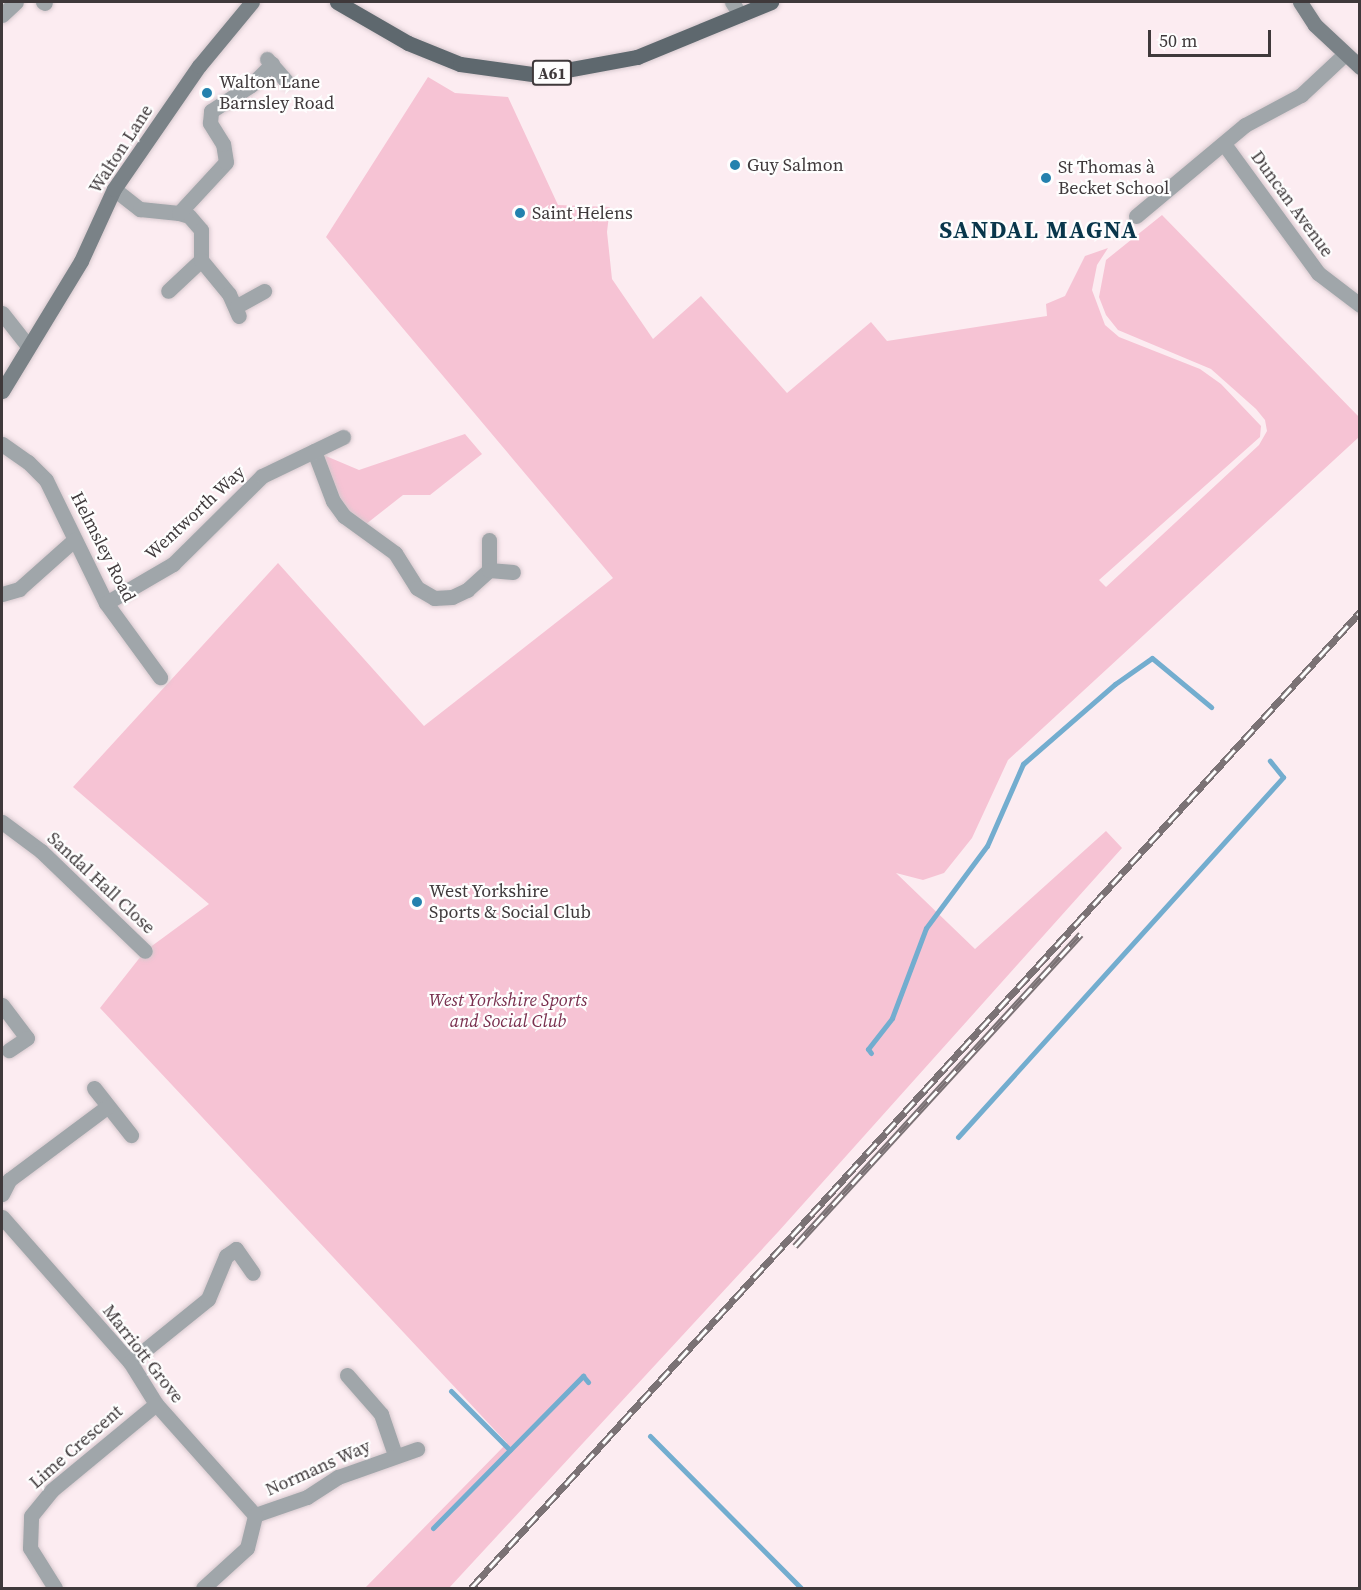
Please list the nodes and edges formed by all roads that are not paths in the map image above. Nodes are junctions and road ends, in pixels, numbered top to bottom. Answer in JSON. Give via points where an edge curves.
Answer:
{"nodes":[{"id":1,"x":16,"y":2,"type":"edge"},
{"id":2,"x":252,"y":2,"type":"edge"},
{"id":3,"x":337,"y":2,"type":"edge"},
{"id":4,"x":771,"y":2,"type":"edge"},
{"id":5,"x":1300,"y":2,"type":"edge"},
{"id":6,"x":736,"y":8,"type":"edge"},
{"id":7,"x":2,"y":15,"type":"edge"},
{"id":8,"x":1345,"y":54,"type":"junction"},
{"id":9,"x":1359,"y":67,"type":"edge"},
{"id":10,"x":286,"y":81,"type":"dead end"},
{"id":11,"x":1224,"y":144,"type":"junction"},
{"id":12,"x":114,"y":189,"type":"junction"},
{"id":13,"x":179,"y":213,"type":"junction"},
{"id":14,"x":1136,"y":216,"type":"dead end"},
{"id":15,"x":201,"y":260,"type":"junction"},
{"id":16,"x":168,"y":291,"type":"dead end"},
{"id":17,"x":264,"y":291,"type":"dead end"},
{"id":18,"x":1359,"y":305,"type":"edge"},
{"id":19,"x":2,"y":314,"type":"edge"},
{"id":20,"x":28,"y":346,"type":"junction"},
{"id":21,"x":2,"y":391,"type":"edge"},
{"id":22,"x":343,"y":437,"type":"dead end"},
{"id":23,"x":2,"y":444,"type":"edge"},
{"id":24,"x":314,"y":451,"type":"junction"},
{"id":25,"x":74,"y":540,"type":"junction"},
{"id":26,"x":489,"y":540,"type":"dead end"},
{"id":27,"x":489,"y":570,"type":"junction"},
{"id":28,"x":513,"y":572,"type":"dead end"},
{"id":29,"x":2,"y":594,"type":"edge"},
{"id":30,"x":106,"y":603,"type":"junction"},
{"id":31,"x":160,"y":677,"type":"dead end"},
{"id":32,"x":2,"y":822,"type":"edge"},
{"id":33,"x":145,"y":951,"type":"dead end"},
{"id":34,"x":2,"y":1005,"type":"edge"},
{"id":35,"x":9,"y":1050,"type":"dead end"},
{"id":36,"x":94,"y":1088,"type":"dead end"},
{"id":37,"x":107,"y":1107,"type":"junction"},
{"id":38,"x":131,"y":1135,"type":"dead end"},
{"id":39,"x":2,"y":1194,"type":"edge"},
{"id":40,"x":2,"y":1216,"type":"edge"},
{"id":41,"x":253,"y":1273,"type":"dead end"},
{"id":42,"x":130,"y":1362,"type":"junction"},
{"id":43,"x":347,"y":1375,"type":"dead end"},
{"id":44,"x":156,"y":1404,"type":"junction"},
{"id":45,"x":417,"y":1449,"type":"dead end"},
{"id":46,"x":395,"y":1455,"type":"junction"},
{"id":47,"x":255,"y":1515,"type":"junction"},
{"id":48,"x":55,"y":1588,"type":"edge"},
{"id":49,"x":203,"y":1588,"type":"edge"}],
"edges":[{"from":1,"to":7,"type":"street"},
{"from":2,"to":12,"type":"street","name":"Walton Lane","via":[[199,66]]},
{"from":3,"to":6,"type":"main road","number":"A61","via":[[408,43],[460,64],[539,75],[637,57]]},
{"from":4,"to":6,"type":"main road","number":"A61"},
{"from":5,"to":8,"type":"street"},
{"from":8,"to":9,"type":"street"},
{"from":8,"to":11,"type":"street","via":[[1301,95],[1260,115]]},
{"from":10,"to":13,"type":"street","via":[[269,60],[251,85],[211,111],[210,123],[223,144],[226,162]]},
{"from":11,"to":14,"type":"street"},
{"from":11,"to":18,"type":"street","name":"Duncan Avenue","via":[[1318,273]]},
{"from":12,"to":13,"type":"street","via":[[140,209]]},
{"from":12,"to":20,"type":"street","name":"Walton Lane","via":[[81,261]]},
{"from":13,"to":15,"type":"street","via":[[189,216],[201,230]]},
{"from":15,"to":16,"type":"street"},
{"from":15,"to":17,"type":"street","via":[[238,311]]},
{"from":19,"to":20,"type":"street"},
{"from":20,"to":21,"type":"street","name":"Walton Lane"},
{"from":22,"to":24,"type":"street","name":"Wentworth Way"},
{"from":23,"to":25,"type":"street","name":"Helmsley Road","via":[[46,480],[60,502]]},
{"from":24,"to":27,"type":"street","via":[[333,501],[344,516],[395,553],[417,588],[434,598],[452,597],[467,590]]},
{"from":24,"to":30,"type":"street","name":"Wentworth Way","via":[[262,476],[173,564]]},
{"from":25,"to":29,"type":"street","via":[[19,589]]},
{"from":25,"to":30,"type":"street","name":"Helmsley Road"},
{"from":26,"to":27,"type":"street"},
{"from":27,"to":28,"type":"street"},
{"from":30,"to":31,"type":"street","name":"Helmsley Road"},
{"from":32,"to":33,"type":"street","name":"Sandal Hall Close","via":[[41,851]]},
{"from":34,"to":35,"type":"street","via":[[27,1038]]},
{"from":36,"to":37,"type":"street"},
{"from":37,"to":38,"type":"street"},
{"from":37,"to":39,"type":"street","via":[[9,1180]]},
{"from":40,"to":42,"type":"street","name":"Marriott Grove"},
{"from":41,"to":42,"type":"street","via":[[236,1249],[226,1256],[208,1299]]},
{"from":42,"to":44,"type":"street","name":"Marriott Grove"},
{"from":43,"to":46,"type":"street","name":"Normans Way","via":[[381,1414]]},
{"from":44,"to":47,"type":"street","name":"Marriott Grove"},
{"from":44,"to":48,"type":"street","name":"Lime Crescent","via":[[52,1490],[31,1516],[30,1548]]},
{"from":45,"to":46,"type":"street","name":"Normans Way"},
{"from":46,"to":47,"type":"street","name":"Normans Way","via":[[339,1477],[307,1497]]},
{"from":47,"to":49,"type":"street","via":[[247,1548]]}]}
